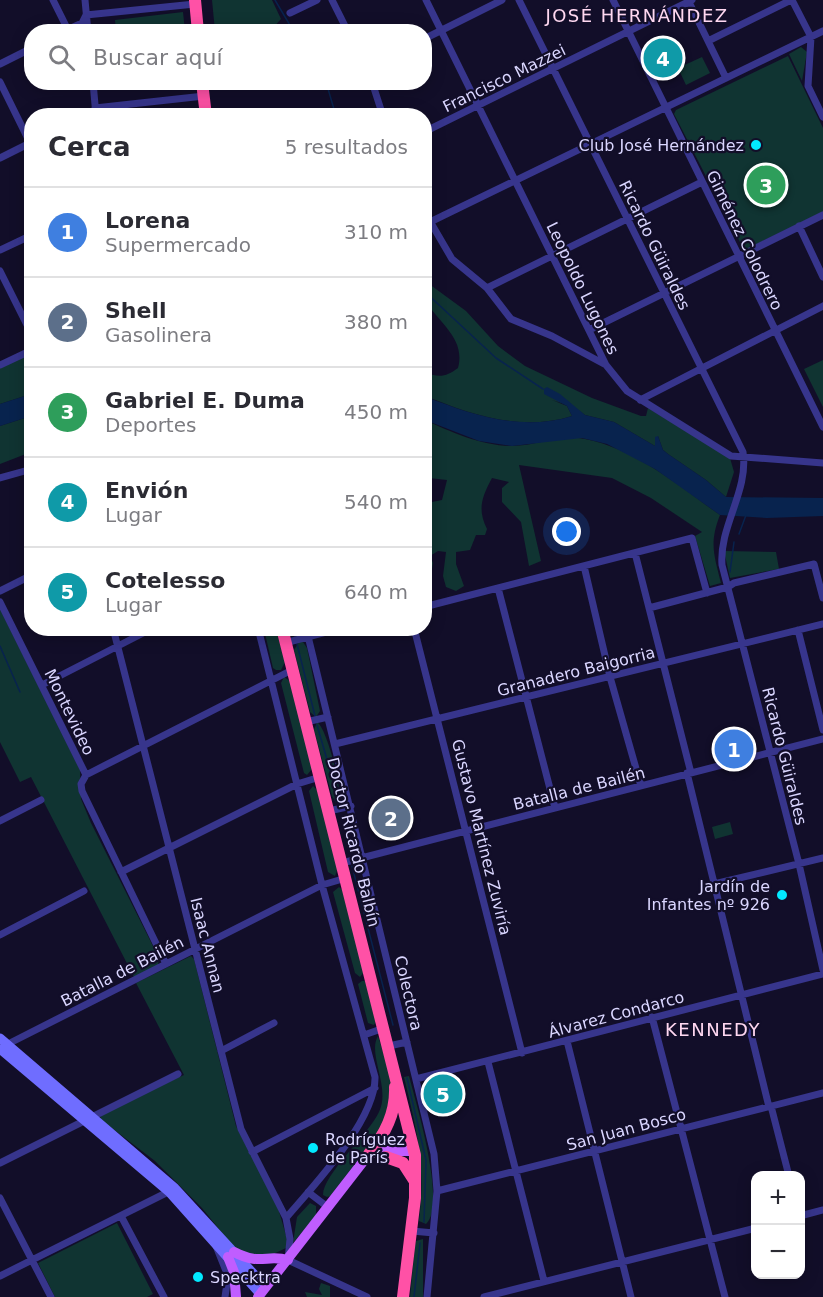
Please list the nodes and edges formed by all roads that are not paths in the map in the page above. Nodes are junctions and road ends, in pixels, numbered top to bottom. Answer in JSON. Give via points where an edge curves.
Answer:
{"nodes":[{"id":1,"x":53,"y":0,"type":"edge"},
{"id":2,"x":85,"y":0,"type":"edge"},
{"id":3,"x":317,"y":0,"type":"edge"},
{"id":4,"x":332,"y":0,"type":"edge"},
{"id":5,"x":426,"y":0,"type":"edge"},
{"id":6,"x":502,"y":0,"type":"edge"},
{"id":7,"x":519,"y":0,"type":"edge"},
{"id":8,"x":613,"y":0,"type":"edge"},
{"id":9,"x":791,"y":0,"type":"edge"},
{"id":10,"x":689,"y":1,"type":"edge"},
{"id":11,"x":195,"y":2,"type":"edge"},
{"id":12,"x":290,"y":13,"type":"dead end"},
{"id":13,"x":86,"y":15,"type":"junction"},
{"id":14,"x":63,"y":24,"type":"edge"},
{"id":15,"x":80,"y":24,"type":"edge"},
{"id":16,"x":87,"y":24,"type":"edge"},
{"id":17,"x":197,"y":24,"type":"edge"},
{"id":18,"x":344,"y":24,"type":"edge"},
{"id":19,"x":441,"y":30,"type":"junction"},
{"id":20,"x":823,"y":31,"type":"edge"},
{"id":21,"x":628,"y":32,"type":"junction"},
{"id":22,"x":432,"y":35,"type":"edge"},
{"id":23,"x":811,"y":37,"type":"junction"},
{"id":24,"x":708,"y":41,"type":"junction"},
{"id":25,"x":24,"y":52,"type":"edge"},
{"id":26,"x":0,"y":64,"type":"edge"},
{"id":27,"x":553,"y":68,"type":"junction"},
{"id":28,"x":726,"y":78,"type":"junction"},
{"id":29,"x":0,"y":82,"type":"edge"},
{"id":30,"x":94,"y":90,"type":"edge"},
{"id":31,"x":203,"y":90,"type":"edge"},
{"id":32,"x":375,"y":90,"type":"edge"},
{"id":33,"x":204,"y":96,"type":"junction"},
{"id":34,"x":477,"y":106,"type":"junction"},
{"id":35,"x":666,"y":107,"type":"junction"},
{"id":36,"x":96,"y":108,"type":"edge"},
{"id":37,"x":118,"y":108,"type":"edge"},
{"id":38,"x":205,"y":108,"type":"edge"},
{"id":39,"x":380,"y":108,"type":"edge"},
{"id":40,"x":823,"y":117,"type":"edge"},
{"id":41,"x":432,"y":128,"type":"edge"},
{"id":42,"x":24,"y":130,"type":"edge"},
{"id":43,"x":590,"y":144,"type":"junction"},
{"id":44,"x":24,"y":147,"type":"edge"},
{"id":45,"x":0,"y":158,"type":"edge"},
{"id":46,"x":514,"y":180,"type":"junction"},
{"id":47,"x":702,"y":182,"type":"junction"},
{"id":48,"x":823,"y":215,"type":"edge"},
{"id":49,"x":627,"y":219,"type":"junction"},
{"id":50,"x":432,"y":221,"type":"edge"},
{"id":51,"x":432,"y":225,"type":"edge"},
{"id":52,"x":799,"y":226,"type":"junction"},
{"id":53,"x":24,"y":239,"type":"edge"},
{"id":54,"x":0,"y":250,"type":"edge"},
{"id":55,"x":552,"y":256,"type":"junction"},
{"id":56,"x":738,"y":256,"type":"junction"},
{"id":57,"x":0,"y":271,"type":"edge"},
{"id":58,"x":823,"y":277,"type":"edge"},
{"id":59,"x":487,"y":288,"type":"junction"},
{"id":60,"x":663,"y":293,"type":"junction"},
{"id":61,"x":823,"y":306,"type":"edge"},
{"id":62,"x":24,"y":319,"type":"edge"},
{"id":63,"x":589,"y":330,"type":"junction"},
{"id":64,"x":774,"y":331,"type":"junction"},
{"id":65,"x":24,"y":354,"type":"edge"},
{"id":66,"x":0,"y":365,"type":"edge"},
{"id":67,"x":606,"y":365,"type":"junction"},
{"id":68,"x":701,"y":368,"type":"junction"},
{"id":69,"x":640,"y":400,"type":"junction"},
{"id":70,"x":823,"y":427,"type":"edge"},
{"id":71,"x":744,"y":458,"type":"junction"},
{"id":72,"x":823,"y":463,"type":"edge"},
{"id":73,"x":24,"y":471,"type":"edge"},
{"id":74,"x":0,"y":478,"type":"edge"},
{"id":75,"x":635,"y":553,"type":"junction"},
{"id":76,"x":584,"y":566,"type":"junction"},
{"id":77,"x":24,"y":579,"type":"edge"},
{"id":78,"x":728,"y":587,"type":"junction"},
{"id":79,"x":498,"y":588,"type":"junction"},
{"id":80,"x":0,"y":591,"type":"edge"},
{"id":81,"x":707,"y":593,"type":"junction"},
{"id":82,"x":823,"y":598,"type":"edge"},
{"id":83,"x":0,"y":602,"type":"edge"},
{"id":84,"x":432,"y":605,"type":"edge"},
{"id":85,"x":649,"y":608,"type":"junction"},
{"id":86,"x":823,"y":624,"type":"edge"},
{"id":87,"x":798,"y":630,"type":"junction"},
{"id":88,"x":114,"y":636,"type":"edge"},
{"id":89,"x":137,"y":636,"type":"edge"},
{"id":90,"x":260,"y":636,"type":"edge"},
{"id":91,"x":284,"y":636,"type":"edge"},
{"id":92,"x":312,"y":636,"type":"edge"},
{"id":93,"x":416,"y":636,"type":"edge"},
{"id":94,"x":308,"y":637,"type":"junction"},
{"id":95,"x":285,"y":643,"type":"junction"},
{"id":96,"x":742,"y":644,"type":"junction"},
{"id":97,"x":117,"y":646,"type":"junction"},
{"id":98,"x":662,"y":663,"type":"junction"},
{"id":99,"x":292,"y":670,"type":"junction"},
{"id":100,"x":610,"y":677,"type":"junction"},
{"id":101,"x":272,"y":681,"type":"junction"},
{"id":102,"x":42,"y":685,"type":"junction"},
{"id":103,"x":526,"y":698,"type":"junction"},
{"id":104,"x":328,"y":717,"type":"junction"},
{"id":105,"x":438,"y":720,"type":"junction"},
{"id":106,"x":306,"y":722,"type":"junction"},
{"id":107,"x":823,"y":730,"type":"edge"},
{"id":108,"x":823,"y":739,"type":"edge"},
{"id":109,"x":335,"y":744,"type":"junction"},
{"id":110,"x":143,"y":747,"type":"junction"},
{"id":111,"x":771,"y":754,"type":"junction"},
{"id":112,"x":689,"y":773,"type":"junction"},
{"id":113,"x":86,"y":775,"type":"junction"},
{"id":114,"x":320,"y":777,"type":"junction"},
{"id":115,"x":297,"y":784,"type":"junction"},
{"id":116,"x":641,"y":786,"type":"junction"},
{"id":117,"x":41,"y":800,"type":"dead end"},
{"id":118,"x":351,"y":806,"type":"junction"},
{"id":119,"x":555,"y":808,"type":"junction"},
{"id":120,"x":329,"y":811,"type":"junction"},
{"id":121,"x":0,"y":821,"type":"edge"},
{"id":122,"x":467,"y":831,"type":"junction"},
{"id":123,"x":169,"y":848,"type":"junction"},
{"id":124,"x":363,"y":858,"type":"junction"},
{"id":125,"x":823,"y":858,"type":"edge"},
{"id":126,"x":342,"y":863,"type":"junction"},
{"id":127,"x":799,"y":864,"type":"junction"},
{"id":128,"x":121,"y":872,"type":"junction"},
{"id":129,"x":346,"y":878,"type":"junction"},
{"id":130,"x":714,"y":884,"type":"junction"},
{"id":131,"x":322,"y":885,"type":"junction"},
{"id":132,"x":84,"y":891,"type":"dead end"},
{"id":133,"x":0,"y":935,"type":"edge"},
{"id":134,"x":195,"y":949,"type":"junction"},
{"id":135,"x":166,"y":964,"type":"junction"},
{"id":136,"x":823,"y":972,"type":"edge"},
{"id":137,"x":740,"y":995,"type":"junction"},
{"id":138,"x":652,"y":1017,"type":"junction"},
{"id":139,"x":274,"y":1023,"type":"dead end"},
{"id":140,"x":385,"y":1028,"type":"junction"},
{"id":141,"x":364,"y":1035,"type":"junction"},
{"id":142,"x":567,"y":1041,"type":"junction"},
{"id":143,"x":407,"y":1042,"type":"junction"},
{"id":144,"x":2,"y":1045,"type":"edge"},
{"id":145,"x":389,"y":1046,"type":"junction"},
{"id":146,"x":221,"y":1051,"type":"junction"},
{"id":147,"x":522,"y":1053,"type":"junction"},
{"id":148,"x":488,"y":1062,"type":"junction"},
{"id":149,"x":394,"y":1065,"type":"junction"},
{"id":150,"x":178,"y":1074,"type":"dead end"},
{"id":151,"x":416,"y":1079,"type":"junction"},
{"id":152,"x":375,"y":1088,"type":"junction"},
{"id":153,"x":823,"y":1093,"type":"edge"},
{"id":154,"x":770,"y":1106,"type":"junction"},
{"id":155,"x":88,"y":1119,"type":"junction"},
{"id":156,"x":681,"y":1128,"type":"junction"},
{"id":157,"x":595,"y":1151,"type":"junction"},
{"id":158,"x":252,"y":1152,"type":"junction"},
{"id":159,"x":415,"y":1153,"type":"junction"},
{"id":160,"x":369,"y":1154,"type":"junction"},
{"id":161,"x":386,"y":1157,"type":"junction"},
{"id":162,"x":0,"y":1163,"type":"edge"},
{"id":163,"x":788,"y":1171,"type":"edge"},
{"id":164,"x":516,"y":1172,"type":"junction"},
{"id":165,"x":416,"y":1187,"type":"junction"},
{"id":166,"x":172,"y":1190,"type":"junction"},
{"id":167,"x":437,"y":1191,"type":"junction"},
{"id":168,"x":308,"y":1192,"type":"junction"},
{"id":169,"x":0,"y":1198,"type":"edge"},
{"id":170,"x":329,"y":1208,"type":"junction"},
{"id":171,"x":823,"y":1210,"type":"edge"},
{"id":172,"x":805,"y":1215,"type":"edge"},
{"id":173,"x":121,"y":1216,"type":"junction"},
{"id":174,"x":286,"y":1218,"type":"junction"},
{"id":175,"x":751,"y":1229,"type":"edge"},
{"id":176,"x":412,"y":1231,"type":"junction"},
{"id":177,"x":434,"y":1233,"type":"junction"},
{"id":178,"x":709,"y":1240,"type":"junction"},
{"id":179,"x":216,"y":1243,"type":"junction"},
{"id":180,"x":231,"y":1255,"type":"junction"},
{"id":181,"x":32,"y":1260,"type":"junction"},
{"id":182,"x":288,"y":1260,"type":"junction"},
{"id":183,"x":622,"y":1262,"type":"junction"},
{"id":184,"x":0,"y":1276,"type":"edge"},
{"id":185,"x":544,"y":1281,"type":"junction"},
{"id":186,"x":261,"y":1293,"type":"edge"},
{"id":187,"x":51,"y":1297,"type":"edge"},
{"id":188,"x":164,"y":1297,"type":"edge"},
{"id":189,"x":225,"y":1297,"type":"edge"},
{"id":190,"x":236,"y":1297,"type":"edge"},
{"id":191,"x":367,"y":1297,"type":"edge"},
{"id":192,"x":403,"y":1297,"type":"edge"},
{"id":193,"x":428,"y":1297,"type":"edge"},
{"id":194,"x":484,"y":1297,"type":"edge"},
{"id":195,"x":631,"y":1297,"type":"edge"},
{"id":196,"x":725,"y":1297,"type":"edge"}],
"edges":[{"from":1,"to":14,"type":"street"},
{"from":2,"to":13,"type":"street"},
{"from":3,"to":12,"type":"street"},
{"from":4,"to":18,"type":"street"},
{"from":5,"to":19,"type":"street","name":"Leopoldo Lugones"},
{"from":6,"to":19,"type":"street"},
{"from":7,"to":27,"type":"street","name":"Ricardo Güiraldes"},
{"from":8,"to":21,"type":"street","name":"Giménez Colodrero"},
{"from":9,"to":23,"type":"street"},
{"from":9,"to":24,"type":"street"},
{"from":10,"to":21,"type":"street","name":"Francisco Mazzei"},
{"from":10,"to":24,"type":"street"},
{"from":11,"to":13,"type":"street"},
{"from":11,"to":17,"type":"highway"},
{"from":13,"to":15,"type":"street"},
{"from":13,"to":16,"type":"street"},
{"from":19,"to":22,"type":"street"},
{"from":19,"to":34,"type":"street","name":"Leopoldo Lugones"},
{"from":20,"to":23,"type":"street"},
{"from":21,"to":27,"type":"street","name":"Francisco Mazzei"},
{"from":21,"to":35,"type":"street","name":"Giménez Colodrero"},
{"from":23,"to":28,"type":"street"},
{"from":23,"to":40,"type":"street","via":[[808,86]]},
{"from":24,"to":28,"type":"street"},
{"from":25,"to":26,"type":"street"},
{"from":27,"to":34,"type":"street","name":"Francisco Mazzei"},
{"from":27,"to":43,"type":"street","name":"Ricardo Güiraldes"},
{"from":28,"to":35,"type":"street"},
{"from":29,"to":42,"type":"street"},
{"from":30,"to":36,"type":"street"},
{"from":31,"to":33,"type":"highway"},
{"from":32,"to":39,"type":"street"},
{"from":33,"to":37,"type":"street"},
{"from":33,"to":38,"type":"highway"},
{"from":34,"to":41,"type":"street","name":"Francisco Mazzei"},
{"from":34,"to":46,"type":"street","name":"Leopoldo Lugones"},
{"from":35,"to":43,"type":"street"},
{"from":35,"to":47,"type":"street","name":"Giménez Colodrero"},
{"from":43,"to":46,"type":"street"},
{"from":43,"to":49,"type":"street","name":"Ricardo Güiraldes"},
{"from":44,"to":45,"type":"street"},
{"from":46,"to":50,"type":"street"},
{"from":46,"to":55,"type":"street","name":"Leopoldo Lugones"},
{"from":47,"to":49,"type":"street"},
{"from":47,"to":56,"type":"street","name":"Giménez Colodrero"},
{"from":48,"to":52,"type":"street"},
{"from":49,"to":55,"type":"street"},
{"from":49,"to":60,"type":"street","name":"Ricardo Güiraldes"},
{"from":51,"to":59,"type":"street","via":[[452,259]]},
{"from":52,"to":56,"type":"street"},
{"from":52,"to":58,"type":"street"},
{"from":53,"to":54,"type":"street"},
{"from":55,"to":59,"type":"street"},
{"from":55,"to":63,"type":"street","name":"Leopoldo Lugones"},
{"from":56,"to":60,"type":"street"},
{"from":56,"to":64,"type":"street","name":"Giménez Colodrero"},
{"from":57,"to":62,"type":"street"},
{"from":59,"to":67,"type":"street","via":[[511,319]]},
{"from":60,"to":63,"type":"street"},
{"from":60,"to":68,"type":"street","name":"Ricardo Güiraldes"},
{"from":61,"to":64,"type":"street"},
{"from":63,"to":67,"type":"street","name":"Leopoldo Lugones"},
{"from":64,"to":68,"type":"street"},
{"from":64,"to":70,"type":"street","name":"Giménez Colodrero"},
{"from":65,"to":66,"type":"street"},
{"from":67,"to":69,"type":"street","name":"Leopoldo Lugones","via":[[617,382]]},
{"from":68,"to":69,"type":"street"},
{"from":68,"to":71,"type":"street","name":"Ricardo Güiraldes"},
{"from":69,"to":71,"type":"street","name":"Leopoldo Lugones","via":[[725,453]]},
{"from":71,"to":72,"type":"street","name":"Leopoldo Lugones"},
{"from":71,"to":78,"type":"street","name":"Ricardo Güiraldes","via":[[744,471],[721,549]]},
{"from":73,"to":74,"type":"street"},
{"from":75,"to":76,"type":"street"},
{"from":75,"to":81,"type":"street","via":[[692,538]]},
{"from":75,"to":85,"type":"street"},
{"from":76,"to":79,"type":"street"},
{"from":76,"to":100,"type":"street"},
{"from":77,"to":80,"type":"street"},
{"from":78,"to":81,"type":"street"},
{"from":78,"to":82,"type":"street","via":[[814,564]]},
{"from":78,"to":96,"type":"street","name":"Ricardo Güiraldes"},
{"from":79,"to":84,"type":"street"},
{"from":79,"to":103,"type":"street"},
{"from":81,"to":85,"type":"street"},
{"from":83,"to":102,"type":"street","name":"Montevideo"},
{"from":85,"to":98,"type":"street"},
{"from":86,"to":87,"type":"street","name":"Granadero Baigorria"},
{"from":87,"to":96,"type":"street","name":"Granadero Baigorria"},
{"from":87,"to":107,"type":"street"},
{"from":88,"to":97,"type":"street","name":"Isaac Annan"},
{"from":89,"to":97,"type":"street"},
{"from":90,"to":101,"type":"street"},
{"from":91,"to":95,"type":"highway","name":"Doctor Ricardo Balbín"},
{"from":92,"to":94,"type":"street"},
{"from":93,"to":105,"type":"street","name":"Gustavo Martínez Zuviría"},
{"from":94,"to":95,"type":"street"},
{"from":94,"to":104,"type":"street","name":"Colectora"},
{"from":95,"to":99,"type":"highway","name":"Doctor Ricardo Balbín"},
{"from":96,"to":98,"type":"street","name":"Granadero Baigorria"},
{"from":96,"to":111,"type":"street","name":"Ricardo Güiraldes"},
{"from":97,"to":102,"type":"street"},
{"from":97,"to":110,"type":"street","name":"Isaac Annan"},
{"from":98,"to":100,"type":"street","name":"Granadero Baigorria"},
{"from":98,"to":112,"type":"street"},
{"from":99,"to":101,"type":"street"},
{"from":99,"to":106,"type":"highway","name":"Doctor Ricardo Balbín"},
{"from":100,"to":103,"type":"street","name":"Granadero Baigorria"},
{"from":100,"to":116,"type":"street"},
{"from":101,"to":110,"type":"street"},
{"from":101,"to":115,"type":"street"},
{"from":102,"to":113,"type":"street","name":"Montevideo"},
{"from":103,"to":105,"type":"street","name":"Granadero Baigorria"},
{"from":103,"to":119,"type":"street"},
{"from":104,"to":106,"type":"street"},
{"from":104,"to":109,"type":"street","name":"Colectora"},
{"from":105,"to":109,"type":"street","name":"Granadero Baigorria"},
{"from":105,"to":122,"type":"street","name":"Gustavo Martínez Zuviría"},
{"from":106,"to":114,"type":"highway","name":"Doctor Ricardo Balbín"},
{"from":108,"to":111,"type":"street","name":"Batalla de Bailén"},
{"from":109,"to":118,"type":"street","name":"Colectora"},
{"from":110,"to":113,"type":"street"},
{"from":110,"to":123,"type":"street","name":"Isaac Annan"},
{"from":111,"to":112,"type":"street","name":"Batalla de Bailén"},
{"from":111,"to":127,"type":"street","name":"Ricardo Güiraldes"},
{"from":112,"to":116,"type":"street","name":"Batalla de Bailén"},
{"from":112,"to":130,"type":"street"},
{"from":113,"to":128,"type":"street","name":"Montevideo","via":[[82,791]]},
{"from":114,"to":115,"type":"street"},
{"from":114,"to":120,"type":"highway","name":"Doctor Ricardo Balbín"},
{"from":115,"to":123,"type":"street"},
{"from":115,"to":131,"type":"street"},
{"from":116,"to":119,"type":"street","name":"Batalla de Bailén"},
{"from":117,"to":121,"type":"street"},
{"from":118,"to":120,"type":"street"},
{"from":118,"to":124,"type":"street","name":"Colectora"},
{"from":119,"to":122,"type":"street","name":"Batalla de Bailén"},
{"from":120,"to":126,"type":"highway","name":"Doctor Ricardo Balbín"},
{"from":122,"to":124,"type":"street","name":"Batalla de Bailén"},
{"from":122,"to":147,"type":"street","name":"Gustavo Martínez Zuviría"},
{"from":123,"to":128,"type":"street"},
{"from":123,"to":134,"type":"street","name":"Isaac Annan"},
{"from":124,"to":126,"type":"street","name":"Batalla de Bailén"},
{"from":124,"to":143,"type":"street","name":"Colectora"},
{"from":125,"to":127,"type":"street"},
{"from":126,"to":129,"type":"highway","name":"Doctor Ricardo Balbín"},
{"from":127,"to":130,"type":"street"},
{"from":127,"to":136,"type":"street","name":"Ricardo Güiraldes"},
{"from":128,"to":135,"type":"street","name":"Montevideo"},
{"from":129,"to":131,"type":"street","name":"Batalla de Bailén"},
{"from":129,"to":140,"type":"highway","name":"Doctor Ricardo Balbín"},
{"from":130,"to":137,"type":"street"},
{"from":131,"to":134,"type":"street","name":"Batalla de Bailén"},
{"from":131,"to":141,"type":"street"},
{"from":132,"to":133,"type":"street"},
{"from":134,"to":135,"type":"street","name":"Batalla de Bailén"},
{"from":134,"to":146,"type":"street","name":"Isaac Annan"},
{"from":135,"to":144,"type":"street","name":"Batalla de Bailén"},
{"from":136,"to":137,"type":"street","name":"Álvarez Condarco"},
{"from":137,"to":138,"type":"street","name":"Álvarez Condarco"},
{"from":137,"to":154,"type":"street"},
{"from":138,"to":142,"type":"street","name":"Álvarez Condarco"},
{"from":138,"to":156,"type":"street"},
{"from":139,"to":146,"type":"street"},
{"from":140,"to":141,"type":"street"},
{"from":140,"to":145,"type":"highway","name":"Doctor Ricardo Balbín"},
{"from":141,"to":152,"type":"street"},
{"from":142,"to":147,"type":"street","name":"Álvarez Condarco"},
{"from":142,"to":157,"type":"street"},
{"from":143,"to":145,"type":"street"},
{"from":143,"to":151,"type":"street","name":"Colectora"},
{"from":144,"to":155,"type":"main road"},
{"from":145,"to":149,"type":"highway","name":"Doctor Ricardo Balbín"},
{"from":146,"to":158,"type":"street","name":"Isaac Annan","via":[[241,1128]]},
{"from":147,"to":148,"type":"street","name":"Álvarez Condarco"},
{"from":148,"to":151,"type":"street","name":"Álvarez Condarco"},
{"from":148,"to":164,"type":"street"},
{"from":149,"to":159,"type":"highway"},
{"from":149,"to":160,"type":"highway","via":[[391,1117]]},
{"from":150,"to":155,"type":"street"},
{"from":151,"to":167,"type":"street","name":"Colectora","via":[[434,1154]]},
{"from":152,"to":158,"type":"street"},
{"from":152,"to":168,"type":"street","via":[[358,1126]]},
{"from":153,"to":154,"type":"street","name":"San Juan Bosco"},
{"from":154,"to":156,"type":"street","name":"San Juan Bosco"},
{"from":154,"to":163,"type":"street"},
{"from":155,"to":162,"type":"street"},
{"from":155,"to":166,"type":"main road"},
{"from":156,"to":157,"type":"street","name":"San Juan Bosco"},
{"from":156,"to":178,"type":"street"},
{"from":157,"to":164,"type":"street","name":"San Juan Bosco"},
{"from":157,"to":183,"type":"street"},
{"from":158,"to":174,"type":"street","name":"Isaac Annan"},
{"from":159,"to":160,"type":"main road"},
{"from":159,"to":161,"type":"main road"},
{"from":159,"to":165,"type":"highway"},
{"from":160,"to":170,"type":"main road"},
{"from":161,"to":165,"type":"highway","via":[[408,1168]]},
{"from":161,"to":170,"type":"main road","via":[[367,1164]]},
{"from":164,"to":167,"type":"street","name":"San Juan Bosco"},
{"from":164,"to":185,"type":"street"},
{"from":165,"to":176,"type":"highway"},
{"from":166,"to":173,"type":"street"},
{"from":166,"to":179,"type":"main road"},
{"from":166,"to":180,"type":"main road"},
{"from":167,"to":177,"type":"street","name":"Colectora"},
{"from":168,"to":170,"type":"street"},
{"from":168,"to":174,"type":"street"},
{"from":169,"to":181,"type":"street"},
{"from":170,"to":182,"type":"main road"},
{"from":171,"to":172,"type":"street"},
{"from":173,"to":181,"type":"street"},
{"from":173,"to":188,"type":"street"},
{"from":174,"to":182,"type":"street","name":"Isaac Annan"},
{"from":175,"to":178,"type":"street"},
{"from":176,"to":177,"type":"street"},
{"from":176,"to":192,"type":"highway"},
{"from":177,"to":193,"type":"street","name":"Colectora"},
{"from":178,"to":183,"type":"street"},
{"from":178,"to":196,"type":"street"},
{"from":179,"to":180,"type":"main road"},
{"from":179,"to":189,"type":"street","via":[[228,1276]]},
{"from":180,"to":182,"type":"main road","via":[[257,1261]]},
{"from":180,"to":186,"type":"main road"},
{"from":180,"to":190,"type":"main road"},
{"from":181,"to":184,"type":"street"},
{"from":181,"to":187,"type":"street"},
{"from":182,"to":186,"type":"main road"},
{"from":182,"to":191,"type":"street"},
{"from":183,"to":185,"type":"street"},
{"from":183,"to":195,"type":"street"},
{"from":185,"to":194,"type":"street"}]}
